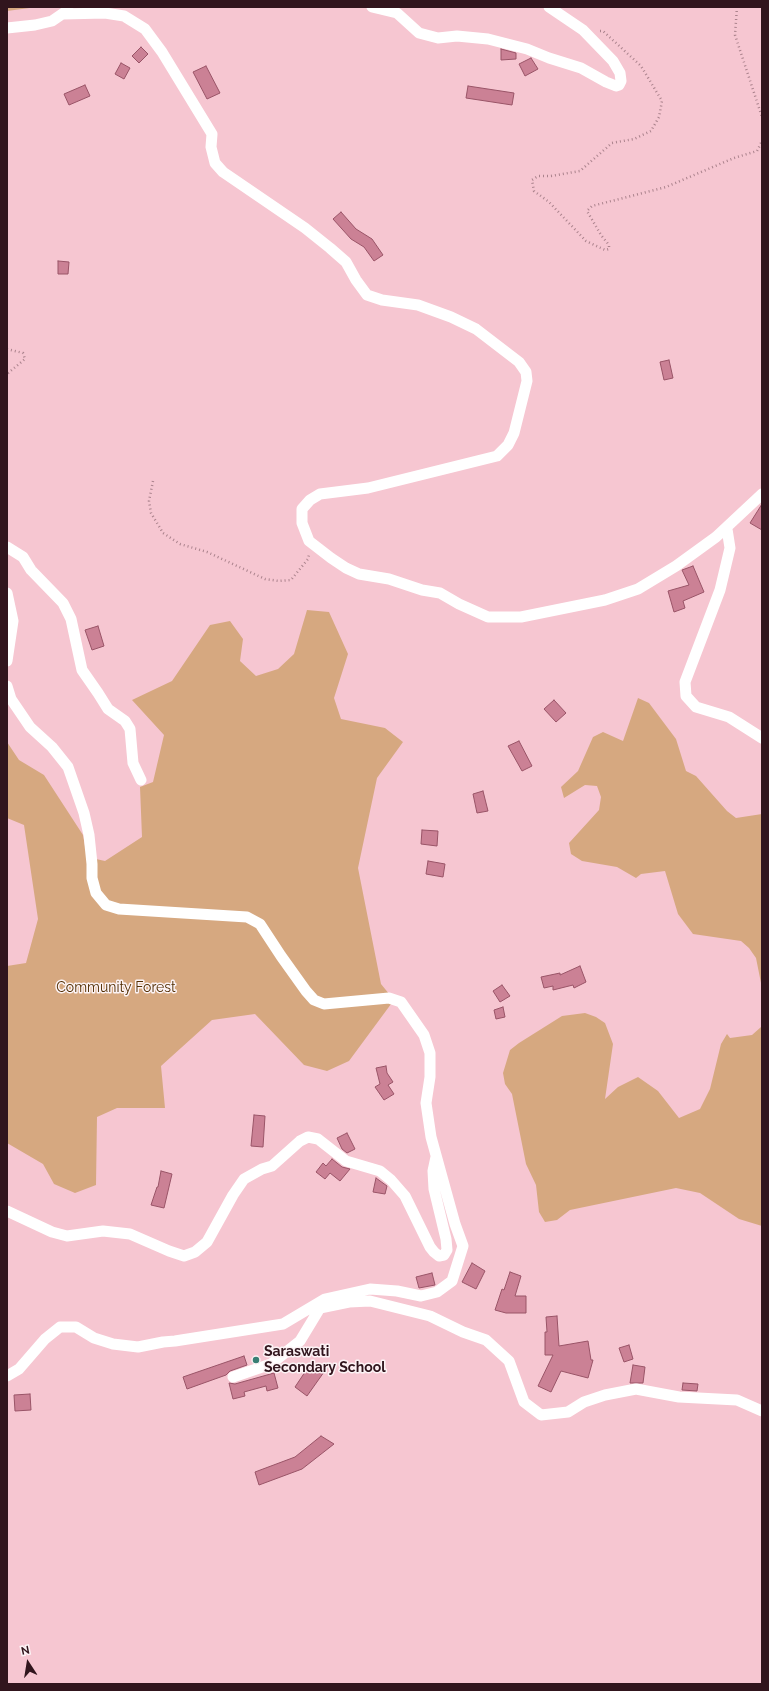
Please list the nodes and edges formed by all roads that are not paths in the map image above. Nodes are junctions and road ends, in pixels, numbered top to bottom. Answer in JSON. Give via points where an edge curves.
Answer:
{"nodes":[{"id":1,"x":372,"y":7,"type":"edge"},
{"id":2,"x":549,"y":7,"type":"edge"},
{"id":3,"x":67,"y":10,"type":"edge"},
{"id":4,"x":7,"y":28,"type":"edge"},
{"id":5,"x":762,"y":494,"type":"edge"},
{"id":6,"x":726,"y":529,"type":"junction"},
{"id":7,"x":7,"y":547,"type":"edge"},
{"id":8,"x":7,"y":593,"type":"edge"},
{"id":9,"x":7,"y":661,"type":"edge"},
{"id":10,"x":7,"y":686,"type":"edge"},
{"id":11,"x":762,"y":738,"type":"edge"},
{"id":12,"x":141,"y":780,"type":"dead end"},
{"id":13,"x":437,"y":1155,"type":"junction"},
{"id":14,"x":7,"y":1211,"type":"edge"},
{"id":15,"x":322,"y":1303,"type":"junction"},
{"id":16,"x":7,"y":1376,"type":"edge"},
{"id":17,"x":232,"y":1377,"type":"dead end"},
{"id":18,"x":762,"y":1411,"type":"edge"}],
"edges":[{"from":1,"to":2,"type":"street","via":[[397,13],[419,33],[438,38],[457,36],[488,39],[521,47],[581,68],[606,82],[619,85],[620,74],[613,61],[583,30]]},
{"from":3,"to":4,"type":"street","via":[[52,21]]},
{"from":3,"to":6,"type":"street","via":[[124,16],[145,30],[162,52],[212,134],[211,148],[215,163],[223,172],[330,248],[346,262],[367,296],[418,305],[476,328],[519,362],[526,372],[527,381],[514,433],[508,445],[497,456],[381,485],[320,494],[302,509],[302,523],[309,541],[346,568],[359,574],[440,593],[488,616],[521,617],[605,600],[638,589],[676,566]]},
{"from":5,"to":6,"type":"street"},
{"from":6,"to":11,"type":"street","via":[[730,548],[720,590],[685,682],[686,696],[696,707],[728,717]]},
{"from":7,"to":12,"type":"street","via":[[24,556],[31,570],[62,603],[72,619],[82,670],[108,709],[125,721],[130,729],[133,763]]},
{"from":8,"to":9,"type":"street","via":[[13,621]]},
{"from":10,"to":13,"type":"street","via":[[30,727],[52,747],[68,767],[89,835],[92,878],[96,893],[106,905],[119,909],[247,917],[260,924],[314,1000],[324,1004],[389,998],[401,1002],[424,1035],[430,1053],[426,1103],[431,1137]]},
{"from":13,"to":14,"type":"street","via":[[433,1171],[434,1189],[447,1250],[444,1255],[439,1256],[430,1248],[405,1196],[391,1180],[380,1171],[346,1161],[318,1139],[308,1137],[272,1166],[244,1179],[207,1242],[195,1252],[184,1256],[130,1234],[103,1231],[67,1236],[52,1232]]},
{"from":13,"to":15,"type":"street","via":[[463,1246],[452,1281],[437,1292],[421,1296],[370,1289]]},
{"from":15,"to":16,"type":"street","via":[[283,1324],[138,1347],[112,1344],[94,1338],[76,1327],[60,1327],[19,1369]]},
{"from":15,"to":17,"type":"street","via":[[300,1341],[271,1364]]},
{"from":15,"to":18,"type":"street","via":[[370,1301],[430,1316],[486,1340],[509,1361],[524,1402],[541,1415],[568,1412],[584,1402],[636,1389],[679,1397],[737,1400]]}]}
